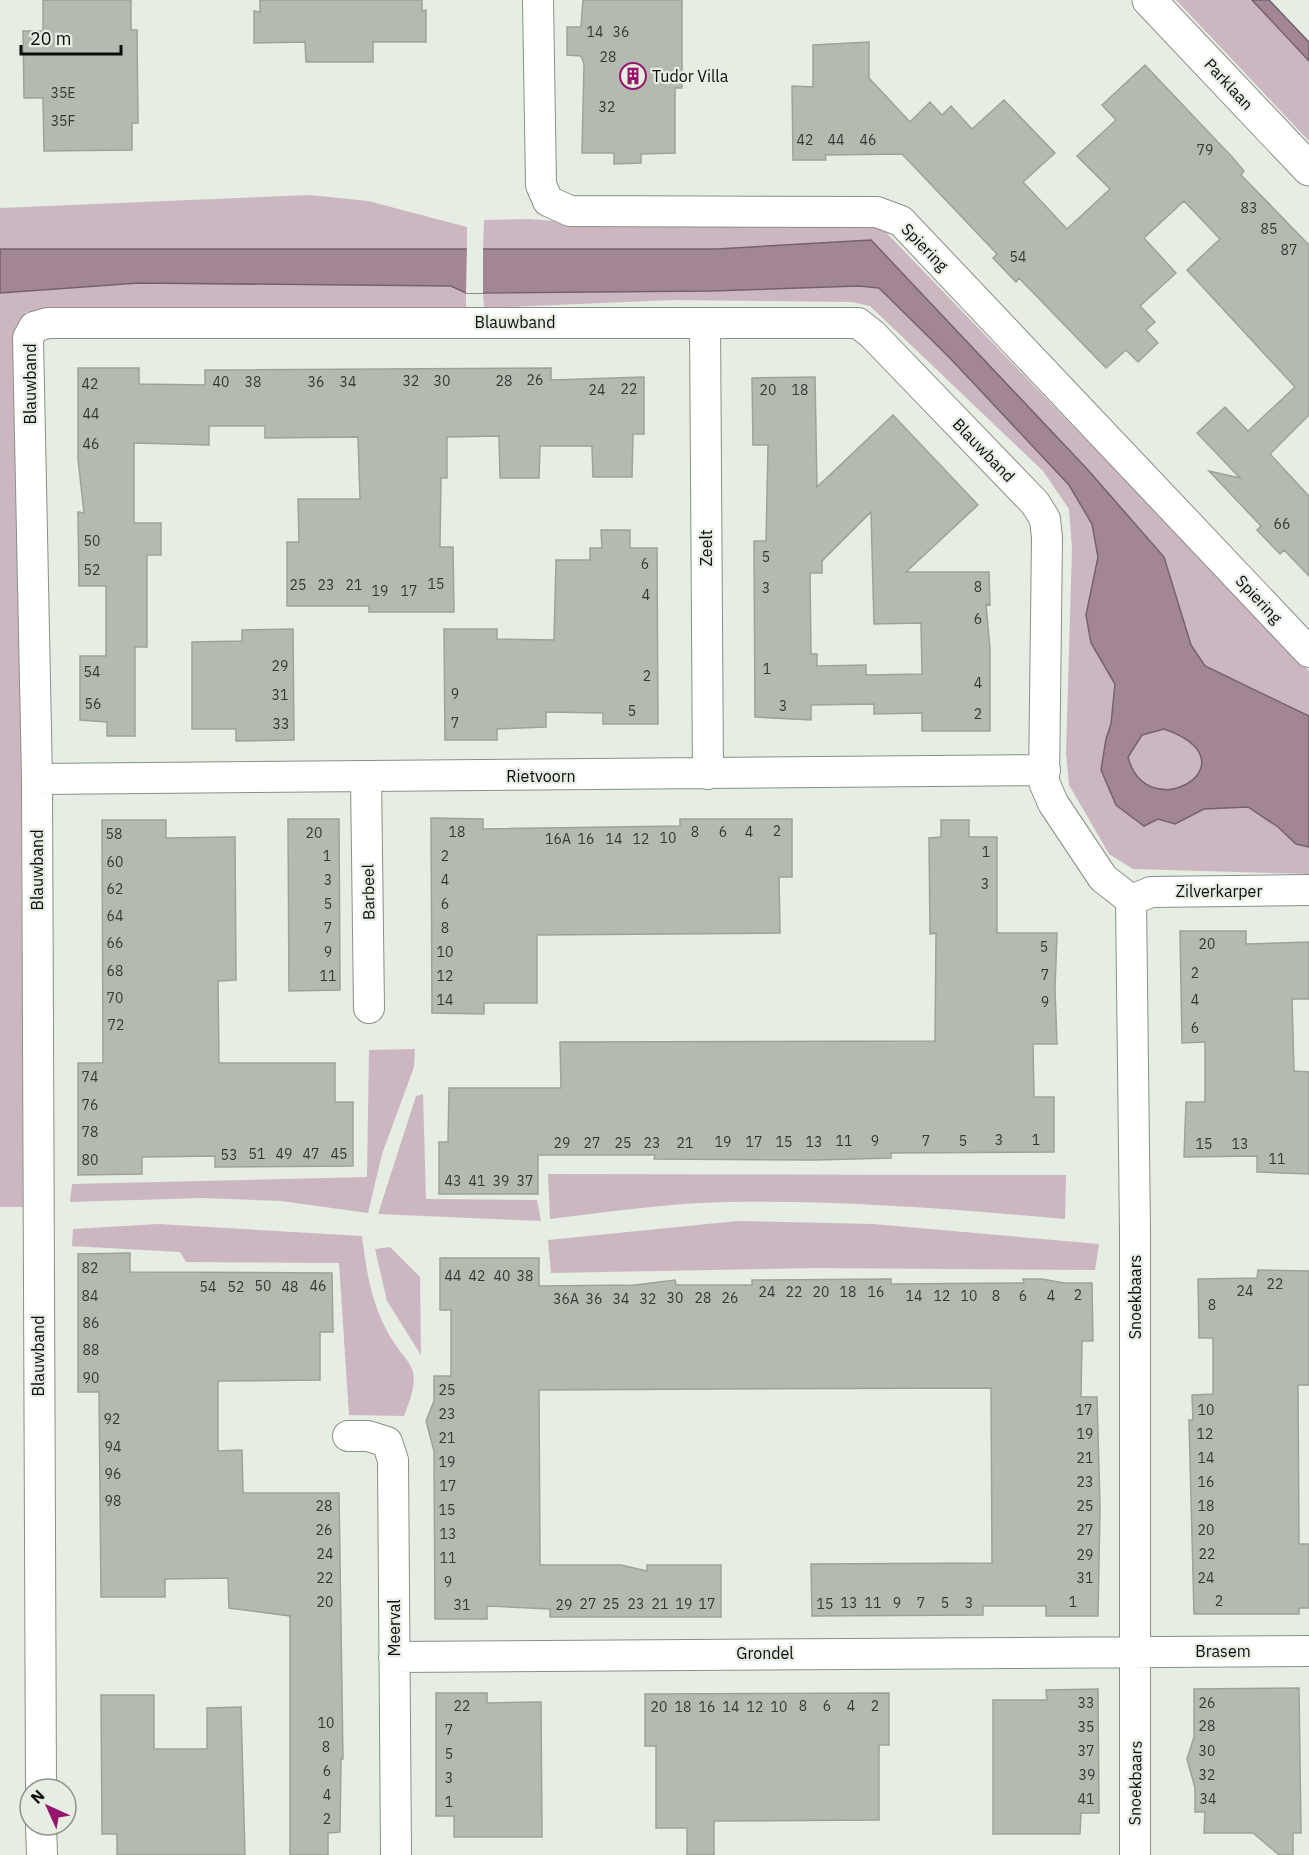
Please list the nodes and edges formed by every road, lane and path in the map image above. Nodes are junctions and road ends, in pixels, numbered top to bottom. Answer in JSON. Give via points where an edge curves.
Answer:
{"nodes":[{"id":1,"x":538,"y":0,"type":"edge"},
{"id":2,"x":1149,"y":0,"type":"edge"},
{"id":3,"x":1309,"y":169,"type":"edge"},
{"id":4,"x":705,"y":323,"type":"junction"},
{"id":5,"x":1309,"y":652,"type":"edge"},
{"id":6,"x":1045,"y":770,"type":"junction"},
{"id":7,"x":708,"y":774,"type":"junction"},
{"id":8,"x":366,"y":776,"type":"junction"},
{"id":9,"x":37,"y":779,"type":"junction"},
{"id":10,"x":1309,"y":890,"type":"edge"},
{"id":11,"x":1131,"y":900,"type":"junction"},
{"id":12,"x":369,"y":1008,"type":"dead end"},
{"id":13,"x":348,"y":1436,"type":"dead end"},
{"id":14,"x":1309,"y":1651,"type":"edge"},
{"id":15,"x":1136,"y":1652,"type":"junction"},
{"id":16,"x":394,"y":1657,"type":"junction"},
{"id":17,"x":41,"y":1777,"type":"edge"},
{"id":18,"x":41,"y":1837,"type":"edge"},
{"id":19,"x":42,"y":1855,"type":"edge"},
{"id":20,"x":396,"y":1855,"type":"edge"},
{"id":21,"x":1135,"y":1855,"type":"edge"}],
"edges":[{"from":1,"to":5,"type":"street","name":"Spiering","via":[[541,185],[548,201],[570,211],[877,212],[901,221]]},
{"from":2,"to":3,"type":"street","name":"Parklaan"},
{"from":4,"to":6,"type":"street","name":"Blauwband","via":[[858,323],[1035,503],[1045,519],[1047,538]]},
{"from":4,"to":7,"type":"street","name":"Zeelt"},
{"from":4,"to":9,"type":"street","name":"Blauwband","via":[[48,323],[34,327],[28,338]]},
{"from":6,"to":7,"type":"street","name":"Rietvoorn"},
{"from":6,"to":11,"type":"street","via":[[1048,794],[1103,878]]},
{"from":7,"to":8,"type":"street","name":"Rietvoorn"},
{"from":8,"to":9,"type":"street","name":"Rietvoorn"},
{"from":8,"to":12,"type":"street","name":"Barbeel"},
{"from":9,"to":17,"type":"street","name":"Blauwband"},
{"from":10,"to":11,"type":"street","name":"Zilverkarper","via":[[1151,892]]},
{"from":11,"to":15,"type":"street","name":"Snoekbaars"},
{"from":13,"to":16,"type":"street","name":"Meerval","via":[[368,1436],[387,1442],[393,1460]]},
{"from":14,"to":15,"type":"street","name":"Brasem"},
{"from":15,"to":16,"type":"street","name":"Grondel"},
{"from":15,"to":21,"type":"street","name":"Snoekbaars"},
{"from":16,"to":20,"type":"street","name":"Meerval"},
{"from":18,"to":19,"type":"street"}]}
